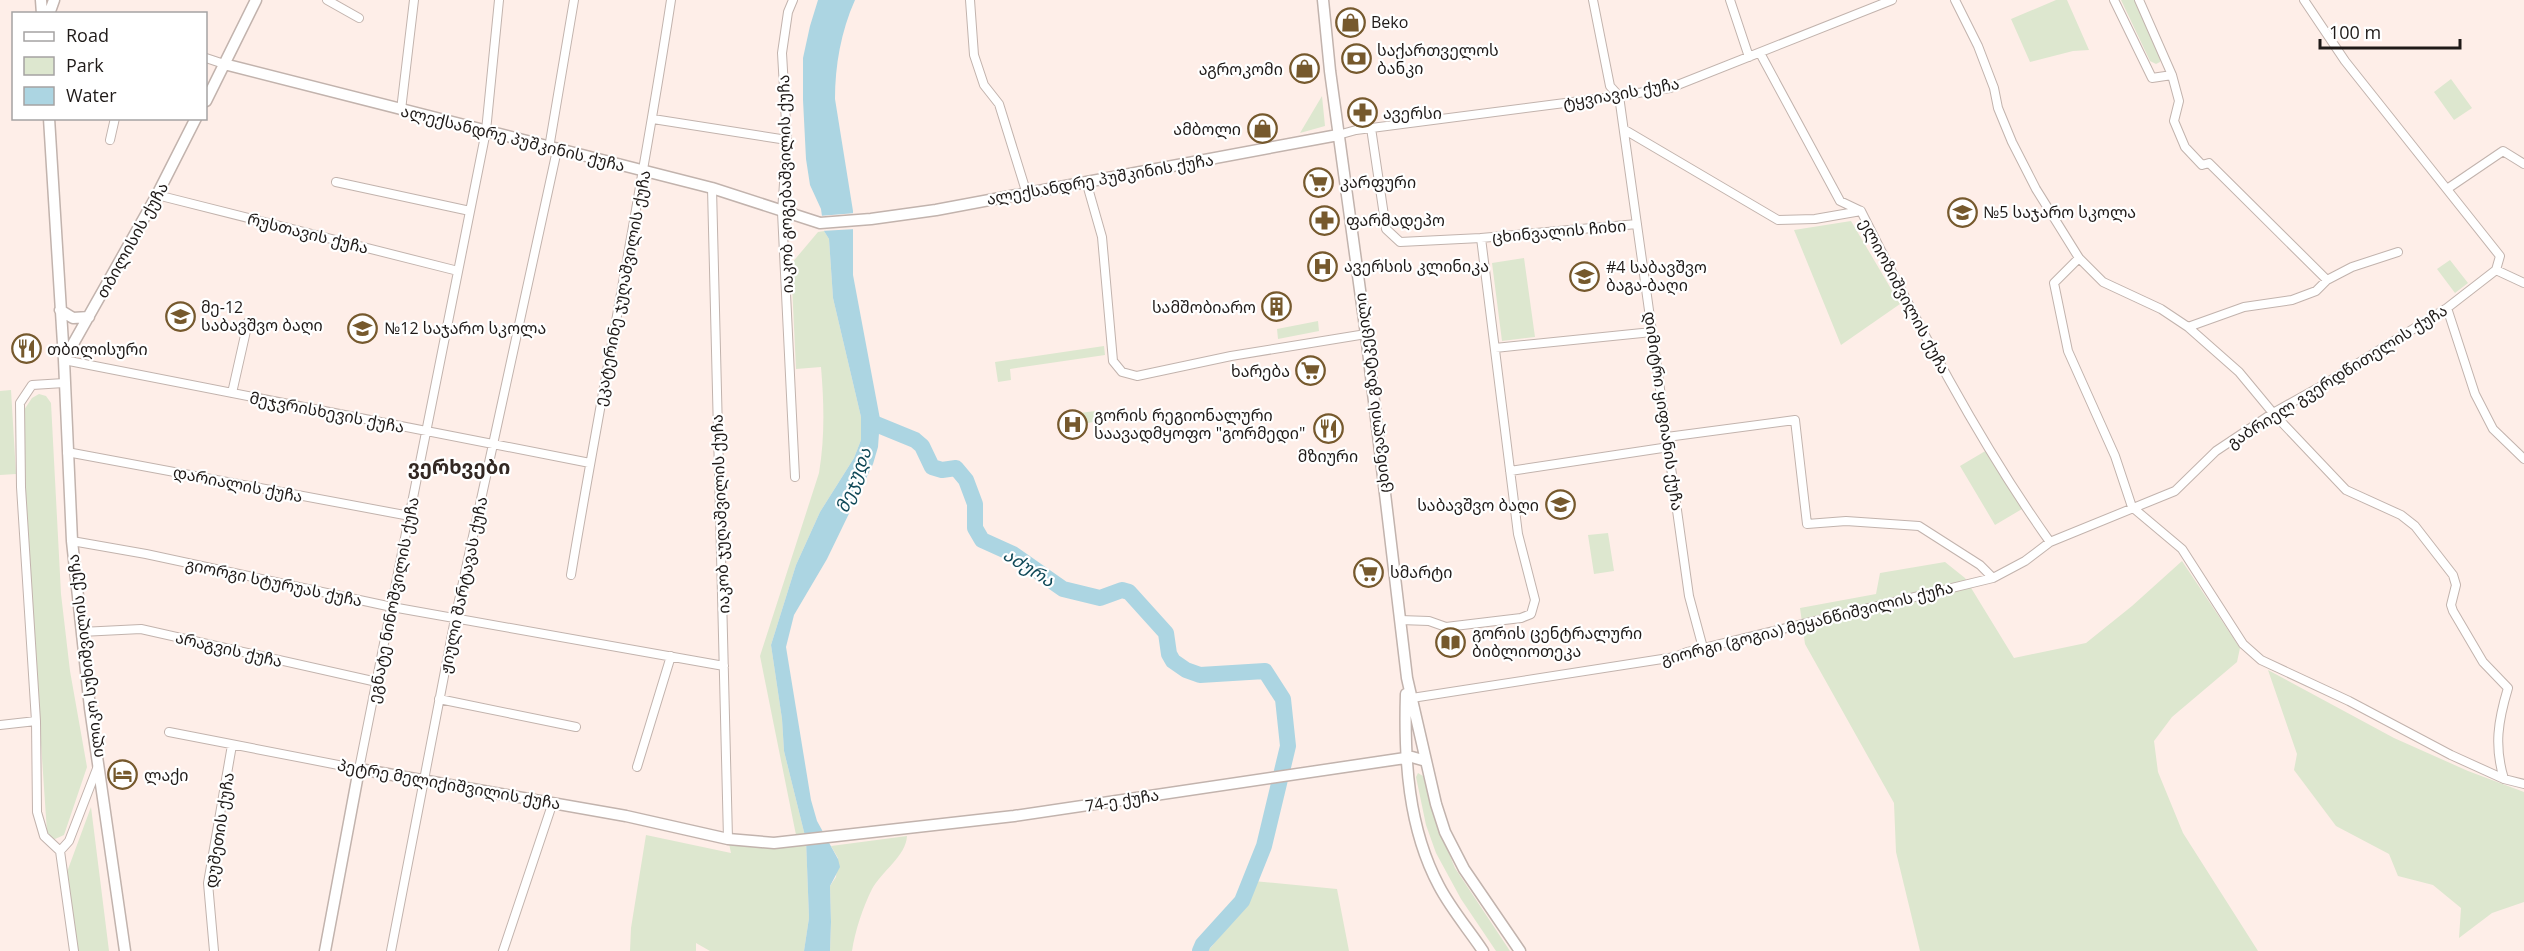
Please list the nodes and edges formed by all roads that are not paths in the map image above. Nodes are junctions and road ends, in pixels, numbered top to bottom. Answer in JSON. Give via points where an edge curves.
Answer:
{"nodes":[{"id":1,"x":256,"y":0,"type":"edge"},
{"id":2,"x":327,"y":0,"type":"edge"},
{"id":3,"x":414,"y":0,"type":"edge"},
{"id":4,"x":500,"y":0,"type":"edge"},
{"id":5,"x":574,"y":0,"type":"edge"},
{"id":6,"x":671,"y":0,"type":"edge"},
{"id":7,"x":793,"y":0,"type":"edge"},
{"id":8,"x":969,"y":0,"type":"edge"},
{"id":9,"x":1323,"y":0,"type":"edge"},
{"id":10,"x":1593,"y":0,"type":"edge"},
{"id":11,"x":1730,"y":0,"type":"edge"},
{"id":12,"x":1892,"y":0,"type":"edge"},
{"id":13,"x":1955,"y":0,"type":"edge"},
{"id":14,"x":2114,"y":0,"type":"edge"},
{"id":15,"x":2139,"y":0,"type":"edge"},
{"id":16,"x":2304,"y":0,"type":"edge"},
{"id":17,"x":359,"y":18,"type":"dead end"},
{"id":18,"x":1760,"y":53,"type":"junction"},
{"id":19,"x":1749,"y":57,"type":"junction"},
{"id":20,"x":207,"y":58,"type":"edge"},
{"id":21,"x":224,"y":64,"type":"junction"},
{"id":22,"x":2172,"y":75,"type":"junction"},
{"id":23,"x":1620,"y":96,"type":"junction"},
{"id":24,"x":207,"y":99,"type":"edge"},
{"id":25,"x":401,"y":110,"type":"junction"},
{"id":26,"x":653,"y":119,"type":"junction"},
{"id":27,"x":50,"y":120,"type":"edge"},
{"id":28,"x":115,"y":120,"type":"edge"},
{"id":29,"x":195,"y":120,"type":"edge"},
{"id":30,"x":1371,"y":128,"type":"junction"},
{"id":31,"x":1625,"y":130,"type":"junction"},
{"id":32,"x":486,"y":131,"type":"junction"},
{"id":33,"x":1338,"y":135,"type":"junction"},
{"id":34,"x":110,"y":140,"type":"dead end"},
{"id":35,"x":787,"y":140,"type":"junction"},
{"id":36,"x":553,"y":149,"type":"junction"},
{"id":37,"x":2524,"y":164,"type":"edge"},
{"id":38,"x":644,"y":172,"type":"junction"},
{"id":39,"x":1086,"y":181,"type":"junction"},
{"id":40,"x":336,"y":182,"type":"dead end"},
{"id":41,"x":712,"y":188,"type":"junction"},
{"id":42,"x":2447,"y":189,"type":"junction"},
{"id":43,"x":1026,"y":192,"type":"junction"},
{"id":44,"x":158,"y":195,"type":"junction"},
{"id":45,"x":470,"y":211,"type":"junction"},
{"id":46,"x":1861,"y":211,"type":"junction"},
{"id":47,"x":782,"y":212,"type":"junction"},
{"id":48,"x":1637,"y":224,"type":"junction"},
{"id":49,"x":1481,"y":238,"type":"junction"},
{"id":50,"x":2398,"y":252,"type":"dead end"},
{"id":51,"x":2079,"y":258,"type":"junction"},
{"id":52,"x":2496,"y":270,"type":"junction"},
{"id":53,"x":458,"y":271,"type":"junction"},
{"id":54,"x":2327,"y":280,"type":"junction"},
{"id":55,"x":2524,"y":283,"type":"edge"},
{"id":56,"x":2447,"y":308,"type":"junction"},
{"id":57,"x":60,"y":310,"type":"junction"},
{"id":58,"x":89,"y":317,"type":"junction"},
{"id":59,"x":248,"y":322,"type":"dead end"},
{"id":60,"x":2188,"y":327,"type":"junction"},
{"id":61,"x":1652,"y":332,"type":"junction"},
{"id":62,"x":1366,"y":334,"type":"junction"},
{"id":63,"x":1495,"y":348,"type":"junction"},
{"id":64,"x":64,"y":360,"type":"junction"},
{"id":65,"x":64,"y":383,"type":"junction"},
{"id":66,"x":232,"y":393,"type":"junction"},
{"id":67,"x":2273,"y":413,"type":"junction"},
{"id":68,"x":426,"y":431,"type":"junction"},
{"id":69,"x":1667,"y":437,"type":"junction"},
{"id":70,"x":494,"y":445,"type":"junction"},
{"id":71,"x":1669,"y":447,"type":"junction"},
{"id":72,"x":67,"y":452,"type":"junction"},
{"id":73,"x":2524,"y":459,"type":"edge"},
{"id":74,"x":590,"y":464,"type":"junction"},
{"id":75,"x":1510,"y":471,"type":"junction"},
{"id":76,"x":795,"y":477,"type":"dead end"},
{"id":77,"x":2132,"y":507,"type":"junction"},
{"id":78,"x":410,"y":516,"type":"junction"},
{"id":79,"x":72,"y":541,"type":"junction"},
{"id":80,"x":2050,"y":542,"type":"junction"},
{"id":81,"x":571,"y":575,"type":"dead end"},
{"id":82,"x":1993,"y":578,"type":"junction"},
{"id":83,"x":392,"y":607,"type":"junction"},
{"id":84,"x":455,"y":619,"type":"junction"},
{"id":85,"x":1400,"y":620,"type":"junction"},
{"id":86,"x":81,"y":632,"type":"junction"},
{"id":87,"x":1703,"y":648,"type":"junction"},
{"id":88,"x":671,"y":656,"type":"junction"},
{"id":89,"x":724,"y":666,"type":"junction"},
{"id":90,"x":1407,"y":678,"type":"junction"},
{"id":91,"x":377,"y":682,"type":"junction"},
{"id":92,"x":1412,"y":698,"type":"junction"},
{"id":93,"x":439,"y":699,"type":"junction"},
{"id":94,"x":36,"y":722,"type":"junction"},
{"id":95,"x":0,"y":725,"type":"edge"},
{"id":96,"x":576,"y":727,"type":"dead end"},
{"id":97,"x":168,"y":732,"type":"dead end"},
{"id":98,"x":232,"y":745,"type":"junction"},
{"id":99,"x":1406,"y":759,"type":"junction"},
{"id":100,"x":1426,"y":761,"type":"junction"},
{"id":101,"x":98,"y":766,"type":"junction"},
{"id":102,"x":637,"y":767,"type":"dead end"},
{"id":103,"x":359,"y":769,"type":"junction"},
{"id":104,"x":2504,"y":779,"type":"junction"},
{"id":105,"x":422,"y":781,"type":"junction"},
{"id":106,"x":2524,"y":784,"type":"edge"},
{"id":107,"x":553,"y":802,"type":"junction"},
{"id":108,"x":728,"y":839,"type":"junction"},
{"id":109,"x":60,"y":850,"type":"junction"},
{"id":110,"x":74,"y":951,"type":"edge"},
{"id":111,"x":125,"y":951,"type":"edge"},
{"id":112,"x":214,"y":951,"type":"edge"},
{"id":113,"x":325,"y":951,"type":"edge"},
{"id":114,"x":391,"y":951,"type":"edge"},
{"id":115,"x":503,"y":951,"type":"edge"},
{"id":116,"x":1483,"y":951,"type":"edge"},
{"id":117,"x":1520,"y":951,"type":"edge"}],
"edges":[{"from":1,"to":21,"type":"main road"},
{"from":2,"to":17,"type":"street"},
{"from":3,"to":25,"type":"street"},
{"from":4,"to":32,"type":"street","name":"ეგნატე ნინოშვილის ქუჩა"},
{"from":5,"to":36,"type":"street","name":"ჟიული შარტავას ქუჩა"},
{"from":6,"to":26,"type":"street","name":"ეკატერინე ჯუღაშვილის ქუჩა"},
{"from":7,"to":35,"type":"street","name":"იაკობ გოგებაშვილის ქუჩა","via":[[782,53]]},
{"from":8,"to":43,"type":"street","via":[[974,55],[984,85],[999,104]]},
{"from":9,"to":33,"type":"main road","name":"ცხინვალის გზატკეცილი"},
{"from":10,"to":23,"type":"street","name":"დიმიტრი ყიფიანის ქუჩა","via":[[1610,86]]},
{"from":11,"to":19,"type":"street"},
{"from":12,"to":18,"type":"street","name":"ტყვიავის ქუჩა"},
{"from":13,"to":51,"type":"street","via":[[1978,46],[2012,142]]},
{"from":14,"to":22,"type":"street","via":[[2152,78]]},
{"from":15,"to":22,"type":"street"},
{"from":16,"to":42,"type":"street","via":[[2345,61]]},
{"from":18,"to":19,"type":"street","name":"ტყვიავის ქუჩა"},
{"from":18,"to":46,"type":"street","via":[[1840,201]]},
{"from":19,"to":23,"type":"street","name":"ტყვიავის ქუჩა","via":[[1670,88]]},
{"from":20,"to":21,"type":"street","name":"ალექსანდრე პუშკინის ქუჩა"},
{"from":21,"to":24,"type":"main road"},
{"from":21,"to":25,"type":"main road","name":"ალექსანდრე პუშკინის ქუჩა"},
{"from":22,"to":54,"type":"street","via":[[2179,101],[2174,121],[2185,147],[2202,165],[2209,163]]},
{"from":23,"to":30,"type":"street","name":"ტყვიავის ქუჩა"},
{"from":23,"to":31,"type":"street","name":"დიმიტრი ყიფიანის ქუჩა"},
{"from":25,"to":32,"type":"main road","name":"ალექსანდრე პუშკინის ქუჩა"},
{"from":26,"to":35,"type":"street"},
{"from":26,"to":38,"type":"street","name":"ეკატერინე ჯუღაშვილის ქუჩა"},
{"from":27,"to":57,"type":"main road","name":"ილიკო სუხიშვილის ქუჩა"},
{"from":28,"to":34,"type":"street"},
{"from":29,"to":44,"type":"main road","name":"თბილისის ქუჩა"},
{"from":30,"to":33,"type":"street","name":"ტყვიავის ქუჩა"},
{"from":30,"to":49,"type":"street","name":"ცხინვალის ჩიხი","via":[[1386,229],[1400,242]]},
{"from":31,"to":46,"type":"street","name":"ელიოზიშვილის ქუჩა","via":[[1778,220]]},
{"from":31,"to":48,"type":"street","name":"დიმიტრი ყიფიანის ქუჩა"},
{"from":32,"to":36,"type":"main road","name":"ალექსანდრე პუშკინის ქუჩა"},
{"from":32,"to":45,"type":"street","name":"ეგნატე ნინოშვილის ქუჩა"},
{"from":33,"to":39,"type":"main road","name":"ალექსანდრე პუშკინის ქუჩა"},
{"from":33,"to":62,"type":"main road","name":"ცხინვალის გზატკეცილი"},
{"from":35,"to":47,"type":"street","name":"იაკობ გოგებაშვილის ქუჩა"},
{"from":36,"to":38,"type":"main road","name":"ალექსანდრე პუშკინის ქუჩა"},
{"from":36,"to":70,"type":"street","name":"ჟიული შარტავას ქუჩა"},
{"from":37,"to":42,"type":"street","via":[[2503,151]]},
{"from":38,"to":41,"type":"main road","name":"ალექსანდრე პუშკინის ქუჩა"},
{"from":38,"to":74,"type":"street","name":"ეკატერინე ჯუღაშვილის ქუჩა"},
{"from":39,"to":43,"type":"main road","name":"ალექსანდრე პუშკინის ქუჩა"},
{"from":39,"to":62,"type":"street","via":[[1102,237],[1113,361],[1122,372],[1137,376]]},
{"from":40,"to":45,"type":"street"},
{"from":41,"to":47,"type":"main road","name":"ალექსანდრე პუშკინის ქუჩა"},
{"from":41,"to":89,"type":"street","name":"იაკობ ჯუღაშვილის ქუჩა"},
{"from":42,"to":52,"type":"street","via":[[2500,256]]},
{"from":43,"to":47,"type":"main road","name":"ალექსანდრე პუშკინის ქუჩა","via":[[862,220],[820,223]]},
{"from":44,"to":53,"type":"street","name":"რუსთავის ქუჩა"},
{"from":44,"to":58,"type":"main road","name":"თბილისის ქუჩა"},
{"from":45,"to":53,"type":"street","name":"ეგნატე ნინოშვილის ქუჩა"},
{"from":46,"to":80,"type":"street","name":"ელიოზიშვილის ქუჩა","via":[[1954,389]]},
{"from":47,"to":76,"type":"street","name":"იაკობ გოგებაშვილის ქუჩა"},
{"from":48,"to":49,"type":"street","name":"ცხინვალის ჩიხი"},
{"from":48,"to":61,"type":"street","name":"დიმიტრი ყიფიანის ქუჩა"},
{"from":49,"to":63,"type":"street"},
{"from":50,"to":54,"type":"street"},
{"from":51,"to":60,"type":"street","via":[[2103,282],[2161,309]]},
{"from":51,"to":77,"type":"street","via":[[2054,283],[2068,351],[2115,456]]},
{"from":52,"to":55,"type":"street"},
{"from":52,"to":56,"type":"street","name":"გაბრიელ გვერდწითელის ქუჩა"},
{"from":53,"to":68,"type":"street","name":"ეგნატე ნინოშვილის ქუჩა"},
{"from":54,"to":60,"type":"street","via":[[2316,291],[2292,300],[2244,308]]},
{"from":56,"to":67,"type":"street","name":"გაბრიელ გვერდწითელის ქუჩა"},
{"from":56,"to":73,"type":"street","via":[[2475,394],[2493,429]]},
{"from":57,"to":58,"type":"main road","via":[[73,318]]},
{"from":57,"to":64,"type":"main road","name":"ილიკო სუხიშვილის ქუჩა"},
{"from":58,"to":64,"type":"main road","name":"თბილისის ქუჩა"},
{"from":59,"to":66,"type":"street"},
{"from":60,"to":67,"type":"street","via":[[2239,372]]},
{"from":61,"to":63,"type":"street"},
{"from":61,"to":69,"type":"street","name":"დიმიტრი ყიფიანის ქუჩა"},
{"from":62,"to":85,"type":"main road","name":"ცხინვალის გზატკეცილი"},
{"from":63,"to":75,"type":"street"},
{"from":64,"to":65,"type":"main road","name":"ილიკო სუხიშვილის ქუჩა"},
{"from":64,"to":66,"type":"street","name":"მეჯვრისხევის ქუჩა"},
{"from":65,"to":72,"type":"main road","name":"ილიკო სუხიშვილის ქუჩა"},
{"from":65,"to":94,"type":"street","via":[[32,385],[20,404],[22,505]]},
{"from":66,"to":68,"type":"street","name":"მეჯვრისხევის ქუჩა"},
{"from":67,"to":77,"type":"street","name":"გაბრიელ გვერდწითელის ქუჩა","via":[[2217,451],[2175,491]]},
{"from":67,"to":104,"type":"street","via":[[2346,490],[2401,515],[2415,526],[2453,575],[2453,611],[2483,662],[2508,688],[2499,717],[2497,758]]},
{"from":68,"to":70,"type":"street","name":"მეჯვრისხევის ქუჩა"},
{"from":68,"to":78,"type":"street","name":"ეგნატე ნინოშვილის ქუჩა"},
{"from":69,"to":71,"type":"street","name":"დიმიტრი ყიფიანის ქუჩა"},
{"from":69,"to":82,"type":"street","via":[[1795,420],[1807,524],[1846,521],[1919,526],[1980,565]]},
{"from":70,"to":74,"type":"street","name":"მეჯვრისხევის ქუჩა"},
{"from":70,"to":84,"type":"street","name":"ჟიული შარტავას ქუჩა"},
{"from":71,"to":75,"type":"street"},
{"from":71,"to":87,"type":"street","name":"დიმიტრი ყიფიანის ქუჩა","via":[[1689,596]]},
{"from":72,"to":78,"type":"street","name":"დარიალის ქუჩა"},
{"from":72,"to":79,"type":"main road","name":"ილიკო სუხიშვილის ქუჩა"},
{"from":74,"to":81,"type":"street","name":"ეკატერინე ჯუღაშვილის ქუჩა"},
{"from":75,"to":85,"type":"street","via":[[1518,534],[1534,600],[1531,614],[1446,627],[1429,621]]},
{"from":77,"to":80,"type":"street","name":"გაბრიელ გვერდწითელის ქუჩა"},
{"from":77,"to":104,"type":"street","via":[[2182,549],[2243,644],[2261,660]]},
{"from":78,"to":83,"type":"street","name":"ეგნატე ნინოშვილის ქუჩა"},
{"from":79,"to":83,"type":"street","name":"გიორგი სტურუას ქუჩა"},
{"from":79,"to":86,"type":"main road","name":"ილიკო სუხიშვილის ქუჩა"},
{"from":80,"to":82,"type":"street","name":"გიორგი (გოგია) მეყანწიშვილის ქუჩა"},
{"from":82,"to":87,"type":"street","name":"გიორგი (გოგია) მეყანწიშვილის ქუჩა"},
{"from":83,"to":84,"type":"street","name":"გიორგი სტურუას ქუჩა"},
{"from":83,"to":91,"type":"street","name":"ეგნატე ნინოშვილის ქუჩა"},
{"from":84,"to":88,"type":"street","name":"გიორგი სტურუას ქუჩა"},
{"from":84,"to":93,"type":"street","name":"ჟიული შარტავას ქუჩა"},
{"from":85,"to":90,"type":"main road","name":"ცხინვალის გზატკეცილი"},
{"from":86,"to":91,"type":"street","name":"არაგვის ქუჩა","via":[[141,629]]},
{"from":86,"to":101,"type":"main road","name":"ილიკო სუხიშვილის ქუჩა"},
{"from":87,"to":92,"type":"street","name":"გიორგი (გოგია) მეყანწიშვილის ქუჩა","via":[[1675,657]]},
{"from":88,"to":89,"type":"street","name":"გიორგი სტურუას ქუჩა"},
{"from":88,"to":102,"type":"street"},
{"from":89,"to":108,"type":"street","name":"იაკობ ჯუღაშვილის ქუჩა"},
{"from":90,"to":92,"type":"main road","name":"ცხინვალის გზატკეცილი"},
{"from":90,"to":99,"type":"main road","name":"ცხინვალის გზატკეცილი"},
{"from":91,"to":103,"type":"street","name":"ეგნატე ნინოშვილის ქუჩა"},
{"from":92,"to":100,"type":"main road","name":"ცხინვალის გზატკეცილი"},
{"from":93,"to":96,"type":"street"},
{"from":93,"to":105,"type":"street","name":"ჟიული შარტავას ქუჩა"},
{"from":94,"to":95,"type":"street"},
{"from":94,"to":109,"type":"street","via":[[37,812],[44,836]]},
{"from":97,"to":98,"type":"street","name":"პეტრე მელიქიშვილის ქუჩა"},
{"from":98,"to":103,"type":"street","name":"პეტრე მელიქიშვილის ქუჩა"},
{"from":98,"to":112,"type":"street","name":"დუშეთის ქუჩა","via":[[208,883]]},
{"from":99,"to":100,"type":"main road","name":"74-ე ქუჩა"},
{"from":99,"to":108,"type":"main road","name":"74-ე ქუჩა","via":[[1014,816],[774,843]]},
{"from":99,"to":116,"type":"main road","name":"ცხინვალის გზატკეცილი","via":[[1425,855],[1440,888]]},
{"from":100,"to":117,"type":"main road","name":"ცხინვალის გზატკეცილი","via":[[1445,832],[1464,869]]},
{"from":101,"to":109,"type":"street","via":[[69,841]]},
{"from":101,"to":111,"type":"main road","name":"ილიკო სუხიშვილის ქუჩა"},
{"from":103,"to":105,"type":"main road","name":"პეტრე მელიქიშვილის ქუჩა"},
{"from":103,"to":113,"type":"main road","name":"ეგნატე ნინოშვილის ქუჩა"},
{"from":104,"to":106,"type":"street"},
{"from":105,"to":107,"type":"main road","name":"პეტრე მელიქიშვილის ქუჩა"},
{"from":105,"to":114,"type":"street","name":"ჟიული შარტავას ქუჩა"},
{"from":107,"to":108,"type":"main road","name":"პეტრე მელიქიშვილის ქუჩა"},
{"from":107,"to":115,"type":"street"},
{"from":109,"to":110,"type":"street"}]}
